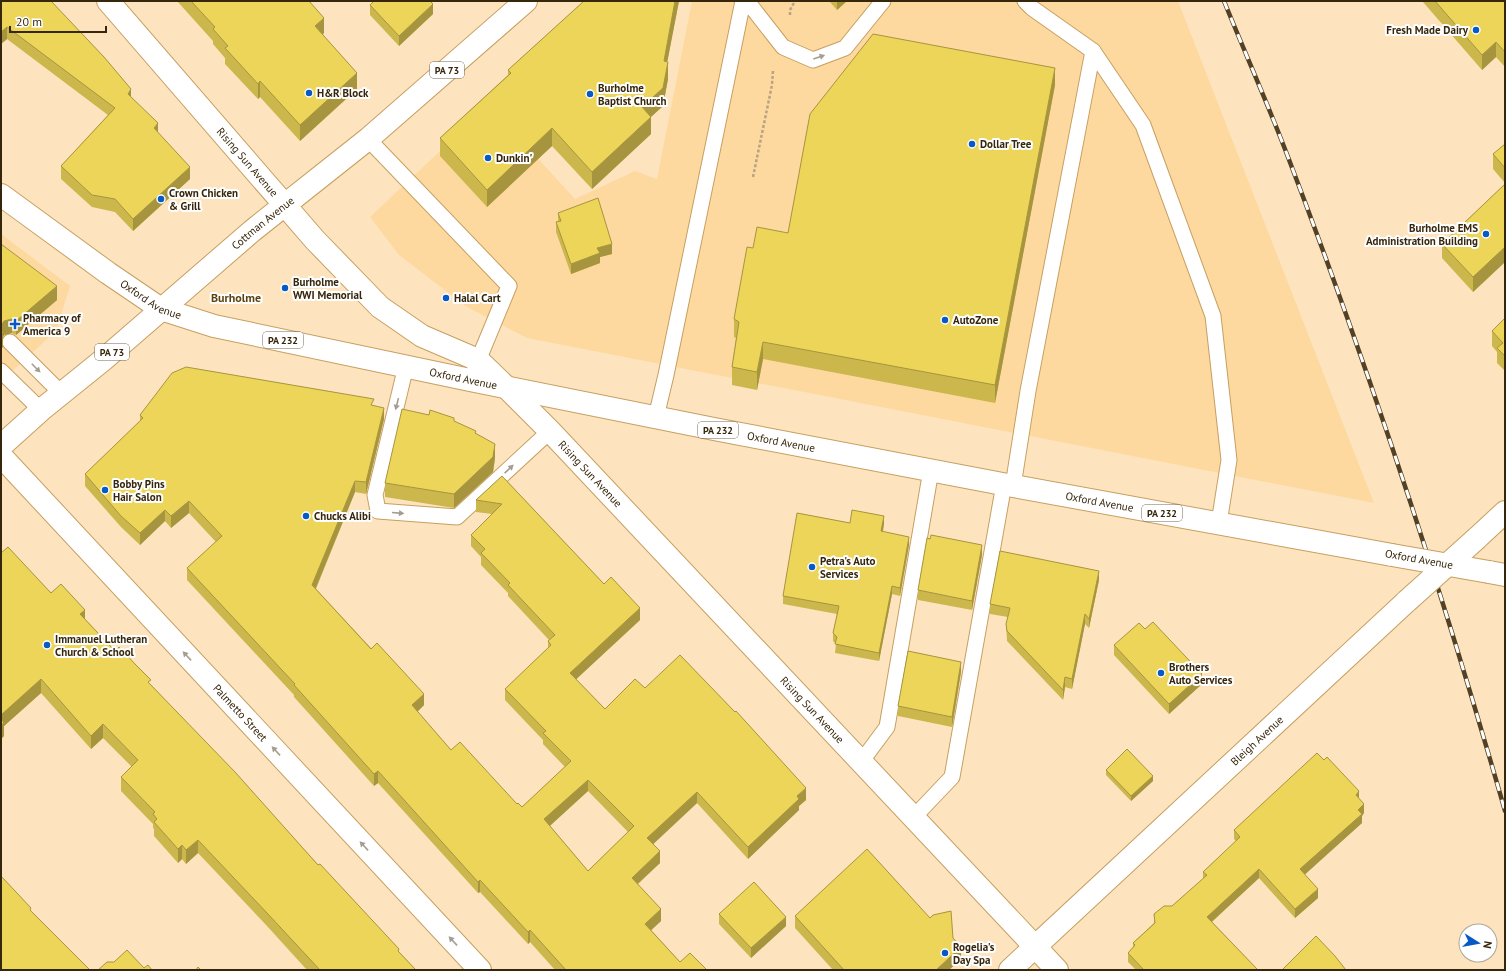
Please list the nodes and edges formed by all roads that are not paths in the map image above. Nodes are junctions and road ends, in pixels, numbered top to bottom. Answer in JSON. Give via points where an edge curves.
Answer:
{"nodes":[{"id":1,"x":108,"y":1,"type":"edge"},
{"id":2,"x":526,"y":1,"type":"edge"},
{"id":3,"x":743,"y":1,"type":"edge"},
{"id":4,"x":747,"y":1,"type":"edge"},
{"id":5,"x":883,"y":1,"type":"edge"},
{"id":6,"x":1025,"y":1,"type":"edge"},
{"id":7,"x":1093,"y":51,"type":"junction"},
{"id":8,"x":368,"y":139,"type":"junction"},
{"id":9,"x":1,"y":195,"type":"edge"},
{"id":10,"x":285,"y":204,"type":"junction"},
{"id":11,"x":162,"y":309,"type":"junction"},
{"id":12,"x":10,"y":342,"type":"edge"},
{"id":13,"x":478,"y":360,"type":"junction"},
{"id":14,"x":406,"y":366,"type":"junction"},
{"id":15,"x":1,"y":371,"type":"edge"},
{"id":16,"x":470,"y":380,"type":"junction"},
{"id":17,"x":506,"y":388,"type":"junction"},
{"id":18,"x":62,"y":394,"type":"junction"},
{"id":19,"x":41,"y":410,"type":"junction"},
{"id":20,"x":656,"y":417,"type":"junction"},
{"id":21,"x":550,"y":431,"type":"junction"},
{"id":22,"x":1,"y":446,"type":"edge"},
{"id":23,"x":1,"y":456,"type":"edge"},
{"id":24,"x":931,"y":470,"type":"junction"},
{"id":25,"x":1008,"y":485,"type":"junction"},
{"id":26,"x":1505,"y":512,"type":"edge"},
{"id":27,"x":1219,"y":523,"type":"junction"},
{"id":28,"x":1448,"y":564,"type":"junction"},
{"id":29,"x":1497,"y":574,"type":"edge"},
{"id":30,"x":861,"y":762,"type":"junction"},
{"id":31,"x":913,"y":818,"type":"junction"},
{"id":32,"x":1035,"y":946,"type":"junction"},
{"id":33,"x":480,"y":970,"type":"edge"},
{"id":34,"x":1010,"y":970,"type":"edge"},
{"id":35,"x":1056,"y":970,"type":"edge"}],
"edges":[{"from":1,"to":10,"type":"main road","name":"Rising Sun Avenue"},
{"from":2,"to":8,"type":"main road","name":"Cottman Avenue","number":"PA 73"},
{"from":3,"to":20,"type":"lane"},
{"from":4,"to":5,"type":"lane","one_way":true,"via":[[783,47],[813,60],[845,48]]},
{"from":6,"to":7,"type":"lane"},
{"from":7,"to":25,"type":"lane"},
{"from":7,"to":27,"type":"lane","via":[[1143,125],[1213,316],[1229,460]]},
{"from":8,"to":10,"type":"main road","name":"Cottman Avenue","number":"PA 73"},
{"from":8,"to":13,"type":"lane","via":[[510,286]]},
{"from":9,"to":11,"type":"main road","name":"Oxford Avenue","number":"PA 232"},
{"from":10,"to":11,"type":"main road","name":"Cottman Avenue","number":"PA 73"},
{"from":10,"to":13,"type":"main road","name":"Rising Sun Avenue","via":[[315,240],[380,307],[422,336]]},
{"from":11,"to":14,"type":"main road","name":"Oxford Avenue","number":"PA 232","via":[[214,326]]},
{"from":11,"to":18,"type":"main road","name":"Cottman Avenue","number":"PA 73"},
{"from":12,"to":18,"type":"lane","one_way":true},
{"from":13,"to":16,"type":"lane"},
{"from":13,"to":17,"type":"main road","name":"Rising Sun Avenue"},
{"from":14,"to":16,"type":"main road","name":"Oxford Avenue","number":"PA 232"},
{"from":14,"to":21,"type":"lane","one_way":true,"via":[[375,495],[378,511],[457,517]]},
{"from":15,"to":19,"type":"lane"},
{"from":16,"to":17,"type":"main road","name":"Oxford Avenue","number":"PA 232"},
{"from":17,"to":20,"type":"main road","name":"Oxford Avenue","number":"PA 232"},
{"from":17,"to":21,"type":"main road","name":"Rising Sun Avenue"},
{"from":18,"to":19,"type":"main road","name":"Cottman Avenue","number":"PA 73"},
{"from":19,"to":22,"type":"main road","name":"Cottman Avenue","number":"PA 73"},
{"from":20,"to":24,"type":"main road","name":"Oxford Avenue","number":"PA 232"},
{"from":21,"to":30,"type":"main road","name":"Rising Sun Avenue"},
{"from":33,"to":23,"type":"main road","name":"Palmetto Street","one_way":true},
{"from":24,"to":25,"type":"main road","name":"Oxford Avenue","number":"PA 232"},
{"from":24,"to":30,"type":"lane","via":[[887,727]]},
{"from":25,"to":27,"type":"main road","name":"Oxford Avenue","number":"PA 232"},
{"from":25,"to":31,"type":"lane","via":[[952,777]]},
{"from":26,"to":28,"type":"main road","name":"Bleigh Avenue","bridge":true},
{"from":27,"to":28,"type":"main road","name":"Oxford Avenue","number":"PA 232","bridge":true},
{"from":28,"to":29,"type":"main road","name":"Oxford Avenue","number":"PA 232","bridge":true},
{"from":28,"to":32,"type":"main road","name":"Bleigh Avenue","bridge":true},
{"from":30,"to":31,"type":"main road","name":"Rising Sun Avenue"},
{"from":31,"to":32,"type":"main road","name":"Rising Sun Avenue"},
{"from":32,"to":34,"type":"main road","name":"Bleigh Avenue"},
{"from":32,"to":35,"type":"main road","name":"Rising Sun Avenue"}]}
